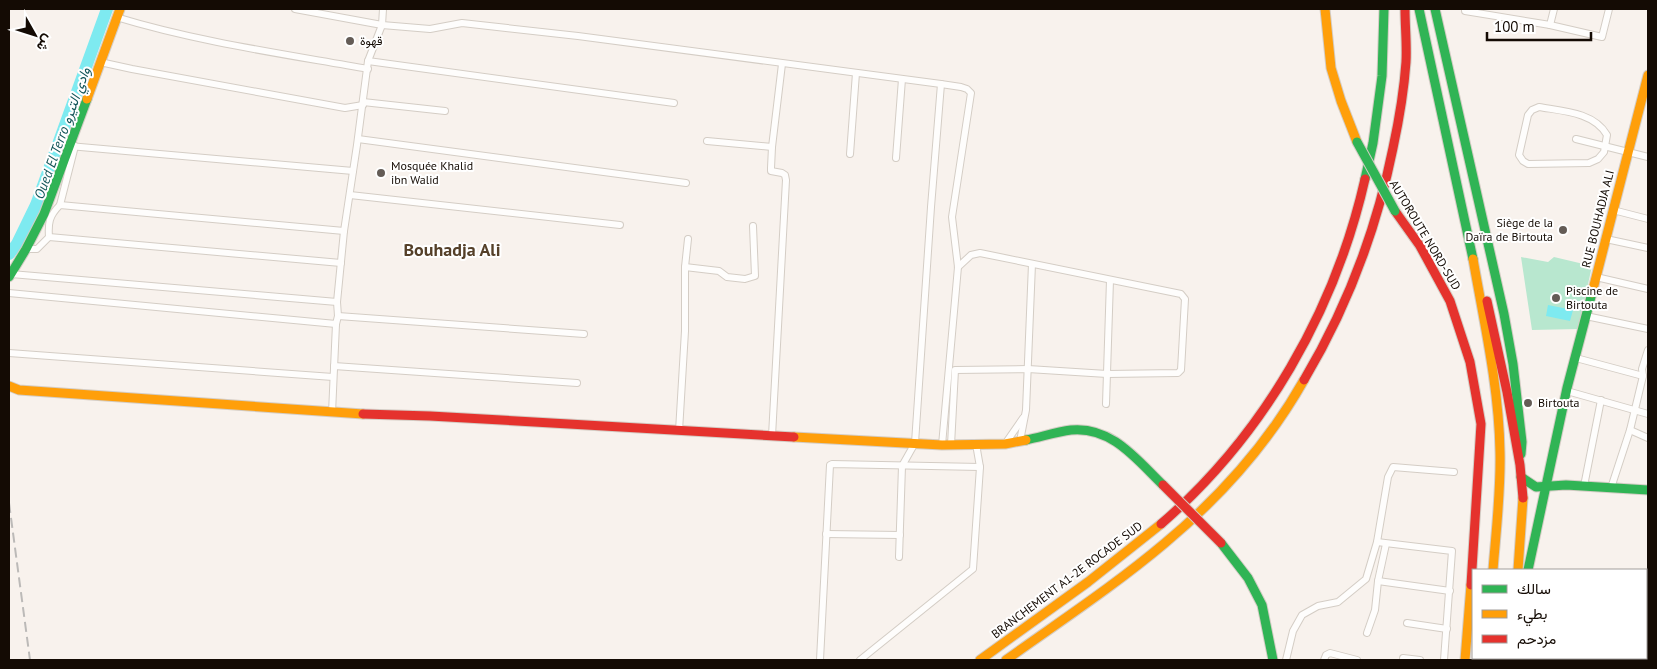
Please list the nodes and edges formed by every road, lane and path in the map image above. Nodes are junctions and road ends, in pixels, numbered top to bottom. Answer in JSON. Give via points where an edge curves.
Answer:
{"nodes":[{"id":1,"x":295,"y":9,"type":"edge"},
{"id":2,"x":383,"y":9,"type":"edge"},
{"id":3,"x":1325,"y":9,"type":"edge"},
{"id":4,"x":1384,"y":9,"type":"edge"},
{"id":5,"x":1405,"y":9,"type":"edge"},
{"id":6,"x":1419,"y":9,"type":"edge"},
{"id":7,"x":1435,"y":9,"type":"edge"},
{"id":8,"x":1505,"y":9,"type":"edge"},
{"id":9,"x":1554,"y":9,"type":"edge"},
{"id":10,"x":1609,"y":9,"type":"edge"},
{"id":11,"x":1465,"y":10,"type":"edge"},
{"id":12,"x":118,"y":13,"type":"edge"},
{"id":13,"x":1503,"y":17,"type":"junction"},
{"id":14,"x":382,"y":24,"type":"junction"},
{"id":15,"x":1550,"y":25,"type":"junction"},
{"id":16,"x":368,"y":61,"type":"junction"},
{"id":17,"x":100,"y":62,"type":"junction"},
{"id":18,"x":782,"y":64,"type":"junction"},
{"id":19,"x":368,"y":69,"type":"junction"},
{"id":20,"x":856,"y":73,"type":"junction"},
{"id":21,"x":1648,"y":75,"type":"edge"},
{"id":22,"x":902,"y":79,"type":"junction"},
{"id":23,"x":942,"y":84,"type":"junction"},
{"id":24,"x":1646,"y":96,"type":"edge"},
{"id":25,"x":674,"y":103,"type":"dead end"},
{"id":26,"x":363,"y":104,"type":"junction"},
{"id":27,"x":445,"y":111,"type":"dead end"},
{"id":28,"x":358,"y":139,"type":"junction"},
{"id":29,"x":1576,"y":140,"type":"dead end"},
{"id":30,"x":707,"y":141,"type":"dead end"},
{"id":31,"x":72,"y":146,"type":"junction"},
{"id":32,"x":1605,"y":146,"type":"junction"},
{"id":33,"x":772,"y":147,"type":"junction"},
{"id":34,"x":1628,"y":152,"type":"junction"},
{"id":35,"x":850,"y":154,"type":"dead end"},
{"id":36,"x":1648,"y":157,"type":"edge"},
{"id":37,"x":896,"y":158,"type":"dead end"},
{"id":38,"x":353,"y":171,"type":"junction"},
{"id":39,"x":686,"y":183,"type":"dead end"},
{"id":40,"x":350,"y":195,"type":"junction"},
{"id":41,"x":60,"y":205,"type":"junction"},
{"id":42,"x":1613,"y":210,"type":"junction"},
{"id":43,"x":1648,"y":219,"type":"edge"},
{"id":44,"x":620,"y":225,"type":"dead end"},
{"id":45,"x":753,"y":226,"type":"dead end"},
{"id":46,"x":344,"y":231,"type":"junction"},
{"id":47,"x":49,"y":238,"type":"junction"},
{"id":48,"x":688,"y":239,"type":"dead end"},
{"id":49,"x":1606,"y":239,"type":"junction"},
{"id":50,"x":1648,"y":248,"type":"edge"},
{"id":51,"x":26,"y":249,"type":"junction"},
{"id":52,"x":341,"y":263,"type":"junction"},
{"id":53,"x":1474,"y":263,"type":"junction"},
{"id":54,"x":1032,"y":264,"type":"junction"},
{"id":55,"x":685,"y":267,"type":"junction"},
{"id":56,"x":958,"y":267,"type":"junction"},
{"id":57,"x":10,"y":276,"type":"edge"},
{"id":58,"x":1596,"y":277,"type":"junction"},
{"id":59,"x":1110,"y":280,"type":"junction"},
{"id":60,"x":1648,"y":289,"type":"edge"},
{"id":61,"x":9,"y":293,"type":"edge"},
{"id":62,"x":337,"y":302,"type":"junction"},
{"id":63,"x":338,"y":316,"type":"junction"},
{"id":64,"x":1586,"y":316,"type":"junction"},
{"id":65,"x":336,"y":324,"type":"junction"},
{"id":66,"x":1648,"y":329,"type":"edge"},
{"id":67,"x":584,"y":334,"type":"dead end"},
{"id":68,"x":1648,"y":350,"type":"edge"},
{"id":69,"x":9,"y":353,"type":"edge"},
{"id":70,"x":1576,"y":358,"type":"junction"},
{"id":71,"x":334,"y":366,"type":"junction"},
{"id":72,"x":1028,"y":369,"type":"junction"},
{"id":73,"x":1645,"y":372,"type":"edge"},
{"id":74,"x":1107,"y":374,"type":"junction"},
{"id":75,"x":333,"y":378,"type":"junction"},
{"id":76,"x":577,"y":383,"type":"dead end"},
{"id":77,"x":9,"y":386,"type":"edge"},
{"id":78,"x":1567,"y":391,"type":"junction"},
{"id":79,"x":1602,"y":400,"type":"junction"},
{"id":80,"x":1106,"y":404,"type":"dead end"},
{"id":81,"x":1634,"y":409,"type":"junction"},
{"id":82,"x":332,"y":412,"type":"junction"},
{"id":83,"x":1025,"y":414,"type":"junction"},
{"id":84,"x":1648,"y":414,"type":"edge"},
{"id":85,"x":679,"y":430,"type":"junction"},
{"id":86,"x":1630,"y":430,"type":"junction"},
{"id":87,"x":772,"y":436,"type":"junction"},
{"id":88,"x":1648,"y":438,"type":"edge"},
{"id":89,"x":1020,"y":441,"type":"junction"},
{"id":90,"x":915,"y":443,"type":"junction"},
{"id":91,"x":976,"y":444,"type":"junction"},
{"id":92,"x":1005,"y":444,"type":"junction"},
{"id":93,"x":947,"y":445,"type":"junction"},
{"id":94,"x":1520,"y":465,"type":"junction"},
{"id":95,"x":902,"y":466,"type":"junction"},
{"id":96,"x":980,"y":467,"type":"junction"},
{"id":97,"x":1454,"y":472,"type":"dead end"},
{"id":98,"x":1521,"y":477,"type":"junction"},
{"id":99,"x":1548,"y":486,"type":"junction"},
{"id":100,"x":1584,"y":486,"type":"junction"},
{"id":101,"x":1611,"y":488,"type":"junction"},
{"id":102,"x":1648,"y":490,"type":"edge"},
{"id":103,"x":826,"y":534,"type":"junction"},
{"id":104,"x":900,"y":535,"type":"junction"},
{"id":105,"x":1377,"y":542,"type":"junction"},
{"id":106,"x":1386,"y":544,"type":"junction"},
{"id":107,"x":899,"y":557,"type":"dead end"},
{"id":108,"x":1472,"y":569,"type":"edge"},
{"id":109,"x":1493,"y":569,"type":"edge"},
{"id":110,"x":1518,"y":569,"type":"edge"},
{"id":111,"x":1528,"y":569,"type":"edge"},
{"id":112,"x":1472,"y":574,"type":"edge"},
{"id":113,"x":1378,"y":581,"type":"junction"},
{"id":114,"x":1450,"y":591,"type":"junction"},
{"id":115,"x":1407,"y":624,"type":"dead end"},
{"id":116,"x":1447,"y":628,"type":"junction"},
{"id":117,"x":1367,"y":633,"type":"dead end"},
{"id":118,"x":1403,"y":658,"type":"dead end"},
{"id":119,"x":820,"y":660,"type":"edge"},
{"id":120,"x":860,"y":660,"type":"edge"},
{"id":121,"x":980,"y":660,"type":"edge"},
{"id":122,"x":1006,"y":660,"type":"edge"},
{"id":123,"x":1273,"y":660,"type":"edge"},
{"id":124,"x":1286,"y":660,"type":"edge"},
{"id":125,"x":1324,"y":660,"type":"edge"},
{"id":126,"x":1357,"y":660,"type":"edge"},
{"id":127,"x":1420,"y":660,"type":"edge"},
{"id":128,"x":1444,"y":660,"type":"edge"},
{"id":129,"x":1465,"y":660,"type":"edge"}],
"edges":[{"from":1,"to":14,"type":"street"},
{"from":2,"to":14,"type":"street"},
{"from":3,"to":108,"type":"main road","name":"AUTOROUTE NORD-SUD","bridge":true,"via":[[1332,68],[1357,142],[1450,301],[1470,362],[1481,424]]},
{"from":4,"to":121,"type":"main road","name":"BRANCHEMENT A1-2E ROCADE SUD","via":[[1380,104],[1363,195],[1331,288],[1291,366],[1243,436],[1191,496],[1116,561]]},
{"from":5,"to":122,"type":"main road","via":[[1402,101],[1382,202],[1349,298],[1310,374],[1246,463],[1186,525],[1132,569]]},
{"from":6,"to":53,"type":"main road","name":"AUTOROUTE NORD-SUD"},
{"from":7,"to":94,"type":"main road","via":[[1513,364],[1522,442]]},
{"from":8,"to":13,"type":"street"},
{"from":9,"to":15,"type":"street"},
{"from":10,"to":15,"type":"street","via":[[1602,37]]},
{"from":11,"to":13,"type":"street"},
{"from":12,"to":17,"type":"main road"},
{"from":12,"to":19,"type":"street","via":[[148,27]]},
{"from":13,"to":15,"type":"street"},
{"from":14,"to":16,"type":"street"},
{"from":14,"to":18,"type":"street","via":[[430,29],[462,24]]},
{"from":16,"to":19,"type":"street"},
{"from":16,"to":25,"type":"street"},
{"from":17,"to":26,"type":"street","via":[[345,108]]},
{"from":17,"to":31,"type":"main road"},
{"from":18,"to":20,"type":"street"},
{"from":18,"to":33,"type":"street"},
{"from":19,"to":26,"type":"street"},
{"from":20,"to":22,"type":"street"},
{"from":20,"to":35,"type":"street"},
{"from":21,"to":24,"type":"main road","name":"RUE BOUHADJA ALI"},
{"from":22,"to":23,"type":"street"},
{"from":22,"to":37,"type":"street"},
{"from":23,"to":56,"type":"street","via":[[961,87],[971,93],[952,217]]},
{"from":23,"to":90,"type":"street","via":[[930,207]]},
{"from":24,"to":34,"type":"main road","name":"RUE BOUHADJA ALI"},
{"from":26,"to":27,"type":"street"},
{"from":26,"to":28,"type":"street"},
{"from":28,"to":38,"type":"street"},
{"from":28,"to":39,"type":"street"},
{"from":29,"to":32,"type":"street"},
{"from":30,"to":33,"type":"street"},
{"from":31,"to":38,"type":"street"},
{"from":31,"to":41,"type":"street"},
{"from":31,"to":51,"type":"main road"},
{"from":32,"to":32,"type":"street","via":[[1607,135],[1592,120],[1574,113],[1539,107],[1528,115],[1519,155],[1528,164],[1589,164],[1604,152]]},
{"from":32,"to":34,"type":"street"},
{"from":33,"to":87,"type":"street","via":[[771,171],[782,173],[786,180]]},
{"from":34,"to":36,"type":"street"},
{"from":34,"to":42,"type":"main road","name":"RUE BOUHADJA ALI"},
{"from":38,"to":40,"type":"street"},
{"from":40,"to":44,"type":"street"},
{"from":40,"to":46,"type":"street"},
{"from":41,"to":46,"type":"street"},
{"from":41,"to":47,"type":"street","via":[[48,223]]},
{"from":42,"to":43,"type":"street"},
{"from":42,"to":49,"type":"main road","name":"RUE BOUHADJA ALI"},
{"from":45,"to":55,"type":"street","via":[[755,276],[745,279],[726,277],[719,271]]},
{"from":46,"to":52,"type":"street"},
{"from":47,"to":51,"type":"street","via":[[37,249]]},
{"from":47,"to":52,"type":"street"},
{"from":48,"to":55,"type":"street"},
{"from":49,"to":50,"type":"street"},
{"from":49,"to":58,"type":"main road","name":"RUE BOUHADJA ALI"},
{"from":51,"to":57,"type":"main road"},
{"from":52,"to":62,"type":"street"},
{"from":53,"to":94,"type":"main road","via":[[1491,315]]},
{"from":53,"to":109,"type":"main road","name":"AUTOROUTE NORD-SUD","via":[[1491,368],[1499,450]]},
{"from":54,"to":56,"type":"street","via":[[980,253],[971,254]]},
{"from":54,"to":59,"type":"street"},
{"from":54,"to":72,"type":"street"},
{"from":55,"to":85,"type":"street"},
{"from":56,"to":93,"type":"street"},
{"from":57,"to":62,"type":"street"},
{"from":58,"to":60,"type":"street"},
{"from":58,"to":64,"type":"main road","name":"RUE BOUHADJA ALI"},
{"from":59,"to":74,"type":"street"},
{"from":59,"to":74,"type":"street","via":[[1181,294],[1185,299],[1180,372]]},
{"from":61,"to":65,"type":"street"},
{"from":62,"to":63,"type":"street"},
{"from":63,"to":65,"type":"street"},
{"from":63,"to":67,"type":"street"},
{"from":64,"to":66,"type":"street"},
{"from":64,"to":70,"type":"main road","name":"RUE BOUHADJA ALI"},
{"from":65,"to":71,"type":"street"},
{"from":68,"to":73,"type":"street"},
{"from":69,"to":75,"type":"street"},
{"from":70,"to":73,"type":"street"},
{"from":70,"to":78,"type":"main road","name":"RUE BOUHADJA ALI"},
{"from":71,"to":75,"type":"street"},
{"from":71,"to":76,"type":"street"},
{"from":72,"to":74,"type":"street"},
{"from":72,"to":83,"type":"street"},
{"from":72,"to":93,"type":"street","via":[[955,370]]},
{"from":73,"to":81,"type":"street"},
{"from":74,"to":80,"type":"street"},
{"from":75,"to":82,"type":"street"},
{"from":77,"to":82,"type":"main road","via":[[19,390]]},
{"from":78,"to":79,"type":"street"},
{"from":78,"to":99,"type":"main road","name":"RUE BOUHADJA ALI"},
{"from":79,"to":81,"type":"street"},
{"from":79,"to":100,"type":"street"},
{"from":81,"to":84,"type":"street"},
{"from":81,"to":86,"type":"street"},
{"from":82,"to":85,"type":"main road"},
{"from":83,"to":89,"type":"street"},
{"from":83,"to":92,"type":"street"},
{"from":85,"to":87,"type":"main road"},
{"from":86,"to":88,"type":"street"},
{"from":86,"to":101,"type":"street"},
{"from":87,"to":90,"type":"main road"},
{"from":89,"to":92,"type":"main road"},
{"from":89,"to":123,"type":"main road","bridge":true,"via":[[1072,430],[1098,432],[1121,444],[1221,543],[1248,578],[1262,605]]},
{"from":90,"to":93,"type":"main road"},
{"from":90,"to":95,"type":"street"},
{"from":91,"to":92,"type":"main road"},
{"from":91,"to":93,"type":"main road"},
{"from":91,"to":96,"type":"street"},
{"from":94,"to":98,"type":"main road"},
{"from":95,"to":96,"type":"street"},
{"from":95,"to":103,"type":"street","via":[[830,465]]},
{"from":95,"to":104,"type":"street"},
{"from":96,"to":120,"type":"street","via":[[973,569]]},
{"from":97,"to":105,"type":"street","via":[[1393,466],[1388,477]]},
{"from":98,"to":99,"type":"main road","via":[[1536,487]]},
{"from":98,"to":110,"type":"main road","via":[[1523,498]]},
{"from":99,"to":100,"type":"main road"},
{"from":99,"to":111,"type":"main road","name":"RUE BOUHADJA ALI"},
{"from":100,"to":101,"type":"main road"},
{"from":101,"to":102,"type":"main road"},
{"from":103,"to":104,"type":"street"},
{"from":103,"to":119,"type":"street"},
{"from":104,"to":107,"type":"street"},
{"from":105,"to":106,"type":"street"},
{"from":105,"to":124,"type":"street","via":[[1366,579],[1338,602],[1318,606],[1302,615],[1293,631]]},
{"from":106,"to":113,"type":"street"},
{"from":106,"to":114,"type":"street","via":[[1452,551]]},
{"from":112,"to":129,"type":"main road","name":"AUTOROUTE NORD-SUD","bridge":true},
{"from":113,"to":114,"type":"street"},
{"from":113,"to":117,"type":"street","via":[[1375,610]]},
{"from":114,"to":116,"type":"street"},
{"from":115,"to":116,"type":"street"},
{"from":116,"to":128,"type":"street"},
{"from":118,"to":127,"type":"street"},
{"from":125,"to":126,"type":"street","via":[[1330,653]]}]}
